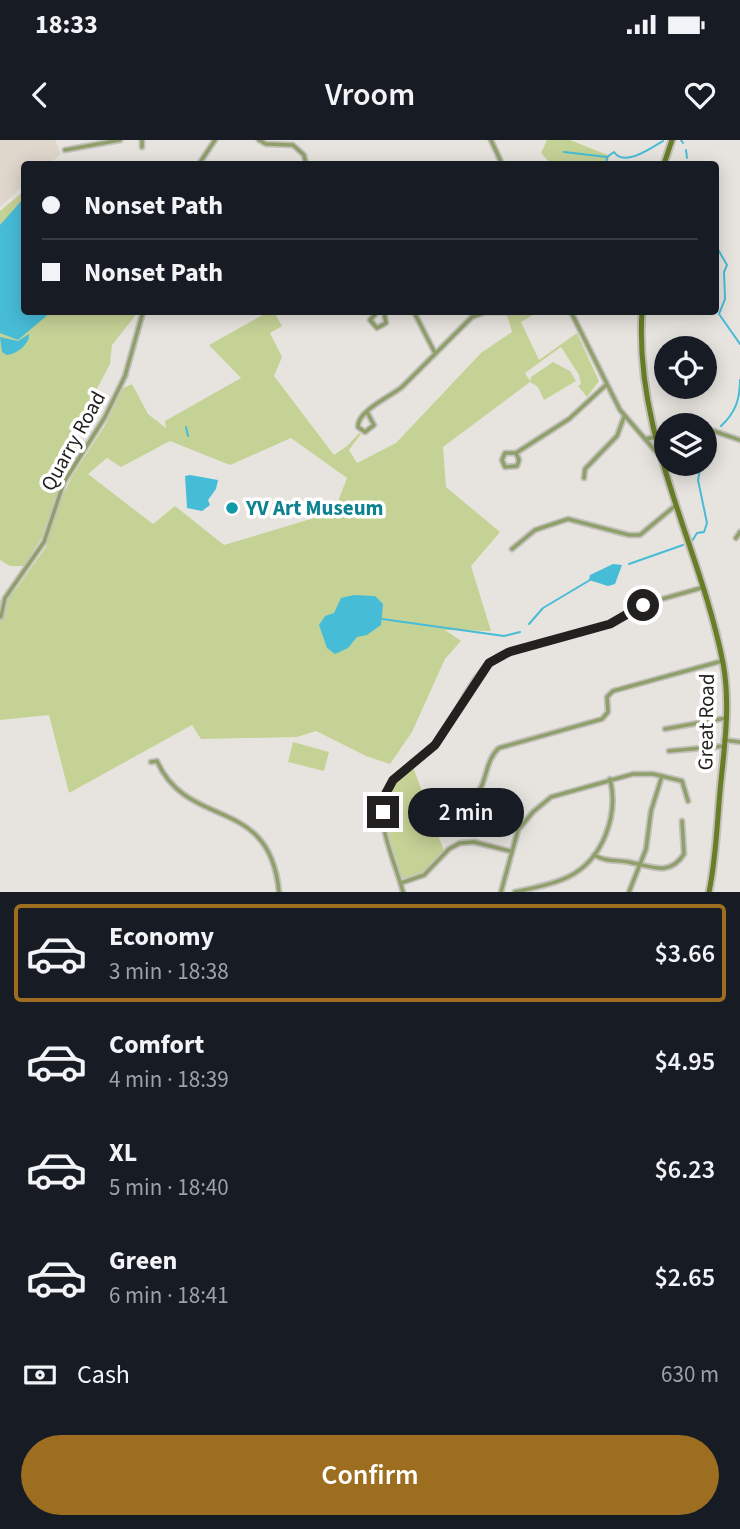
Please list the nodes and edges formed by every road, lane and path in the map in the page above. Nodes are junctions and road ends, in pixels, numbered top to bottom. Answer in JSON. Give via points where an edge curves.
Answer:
{"nodes":[{"id":1,"x":120,"y":140,"type":"edge"},
{"id":2,"x":142,"y":140,"type":"edge"},
{"id":3,"x":215,"y":140,"type":"edge"},
{"id":4,"x":259,"y":140,"type":"edge"},
{"id":5,"x":491,"y":140,"type":"edge"},
{"id":6,"x":672,"y":140,"type":"edge"},
{"id":7,"x":142,"y":147,"type":"dead end"},
{"id":8,"x":65,"y":150,"type":"dead end"},
{"id":9,"x":201,"y":161,"type":"edge"},
{"id":10,"x":305,"y":161,"type":"edge"},
{"id":11,"x":501,"y":161,"type":"edge"},
{"id":12,"x":665,"y":161,"type":"edge"},
{"id":13,"x":142,"y":315,"type":"edge"},
{"id":14,"x":374,"y":315,"type":"edge"},
{"id":15,"x":385,"y":315,"type":"edge"},
{"id":16,"x":416,"y":315,"type":"edge"},
{"id":17,"x":475,"y":315,"type":"edge"},
{"id":18,"x":572,"y":315,"type":"edge"},
{"id":19,"x":642,"y":315,"type":"edge"},
{"id":20,"x":435,"y":353,"type":"junction"},
{"id":21,"x":606,"y":385,"type":"junction"},
{"id":22,"x":368,"y":412,"type":"junction"},
{"id":23,"x":624,"y":417,"type":"junction"},
{"id":24,"x":654,"y":432,"type":"edge"},
{"id":25,"x":717,"y":432,"type":"edge"},
{"id":26,"x":639,"y":435,"type":"junction"},
{"id":27,"x":654,"y":438,"type":"edge"},
{"id":28,"x":740,"y":440,"type":"edge"},
{"id":29,"x":654,"y":449,"type":"edge"},
{"id":30,"x":516,"y":453,"type":"junction"},
{"id":31,"x":667,"y":476,"type":"edge"},
{"id":32,"x":584,"y":478,"type":"dead end"},
{"id":33,"x":676,"y":505,"type":"junction"},
{"id":34,"x":740,"y":532,"type":"edge"},
{"id":35,"x":736,"y":538,"type":"dead end"},
{"id":36,"x":512,"y":549,"type":"dead end"},
{"id":37,"x":701,"y":588,"type":"junction"},
{"id":38,"x":1,"y":617,"type":"edge"},
{"id":39,"x":722,"y":661,"type":"junction"},
{"id":40,"x":726,"y":718,"type":"junction"},
{"id":41,"x":665,"y":729,"type":"dead end"},
{"id":42,"x":740,"y":742,"type":"edge"},
{"id":43,"x":724,"y":743,"type":"junction"},
{"id":44,"x":669,"y":751,"type":"dead end"},
{"id":45,"x":151,"y":762,"type":"dead end"},
{"id":46,"x":662,"y":776,"type":"junction"},
{"id":47,"x":610,"y":779,"type":"junction"},
{"id":48,"x":474,"y":797,"type":"dead end"},
{"id":49,"x":688,"y":801,"type":"dead end"},
{"id":50,"x":682,"y":821,"type":"dead end"},
{"id":51,"x":510,"y":851,"type":"junction"},
{"id":52,"x":594,"y":855,"type":"junction"},
{"id":53,"x":640,"y":866,"type":"junction"},
{"id":54,"x":401,"y":883,"type":"junction"},
{"id":55,"x":279,"y":892,"type":"edge"},
{"id":56,"x":403,"y":892,"type":"edge"},
{"id":57,"x":501,"y":892,"type":"edge"},
{"id":58,"x":515,"y":892,"type":"edge"},
{"id":59,"x":629,"y":892,"type":"edge"},
{"id":60,"x":709,"y":892,"type":"edge"}],
"edges":[{"from":1,"to":8,"type":"street"},
{"from":2,"to":7,"type":"street"},
{"from":3,"to":9,"type":"street"},
{"from":4,"to":10,"type":"street","via":[[293,145]]},
{"from":5,"to":11,"type":"street"},
{"from":6,"to":12,"type":"main road"},
{"from":13,"to":38,"type":"street","name":"Quarry Road","via":[[125,376],[67,477],[42,546],[5,598]]},
{"from":14,"to":15,"type":"street","via":[[370,320],[377,328],[386,323]]},
{"from":16,"to":20,"type":"street"},
{"from":17,"to":20,"type":"street"},
{"from":18,"to":21,"type":"street"},
{"from":19,"to":24,"type":"main road","name":"Great Road","via":[[644,376]]},
{"from":20,"to":22,"type":"street","via":[[402,387]]},
{"from":21,"to":23,"type":"street"},
{"from":21,"to":30,"type":"street","via":[[573,416]]},
{"from":22,"to":22,"type":"street","via":[[357,421],[365,432],[374,425]]},
{"from":23,"to":26,"type":"street"},
{"from":23,"to":32,"type":"street","via":[[617,436],[585,469]]},
{"from":25,"to":28,"type":"street"},
{"from":26,"to":27,"type":"street"},
{"from":26,"to":29,"type":"street"},
{"from":30,"to":30,"type":"street","via":[[503,454],[506,467],[518,465]]},
{"from":31,"to":33,"type":"main road","name":"Great Road"},
{"from":33,"to":36,"type":"street","via":[[640,535],[568,519],[535,530]]},
{"from":33,"to":37,"type":"main road","name":"Great Road"},
{"from":34,"to":35,"type":"street"},
{"from":37,"to":39,"type":"main road","name":"Great Road"},
{"from":37,"to":54,"type":"street","via":[[649,603],[610,624],[503,654],[489,663],[435,745],[400,774],[386,793],[383,817]]},
{"from":39,"to":40,"type":"main road","name":"Great Road"},
{"from":39,"to":48,"type":"street","via":[[613,691],[602,719],[499,748]]},
{"from":40,"to":41,"type":"street"},
{"from":40,"to":43,"type":"main road","name":"Great Road"},
{"from":42,"to":43,"type":"street"},
{"from":43,"to":44,"type":"street"},
{"from":43,"to":60,"type":"main road","name":"Great Road"},
{"from":45,"to":55,"type":"street","via":[[157,761],[184,797],[253,831],[272,858]]},
{"from":46,"to":47,"type":"street","via":[[638,773]]},
{"from":46,"to":49,"type":"street","via":[[684,783]]},
{"from":46,"to":53,"type":"street"},
{"from":47,"to":51,"type":"street","via":[[567,790],[541,804],[521,825]]},
{"from":47,"to":52,"type":"street","via":[[613,812]]},
{"from":50,"to":53,"type":"street","via":[[685,847],[681,859],[659,870]]},
{"from":51,"to":54,"type":"street","via":[[460,843],[424,875]]},
{"from":51,"to":57,"type":"street"},
{"from":52,"to":53,"type":"street"},
{"from":52,"to":58,"type":"street","via":[[567,877]]},
{"from":53,"to":59,"type":"street"},
{"from":54,"to":56,"type":"street"}]}
